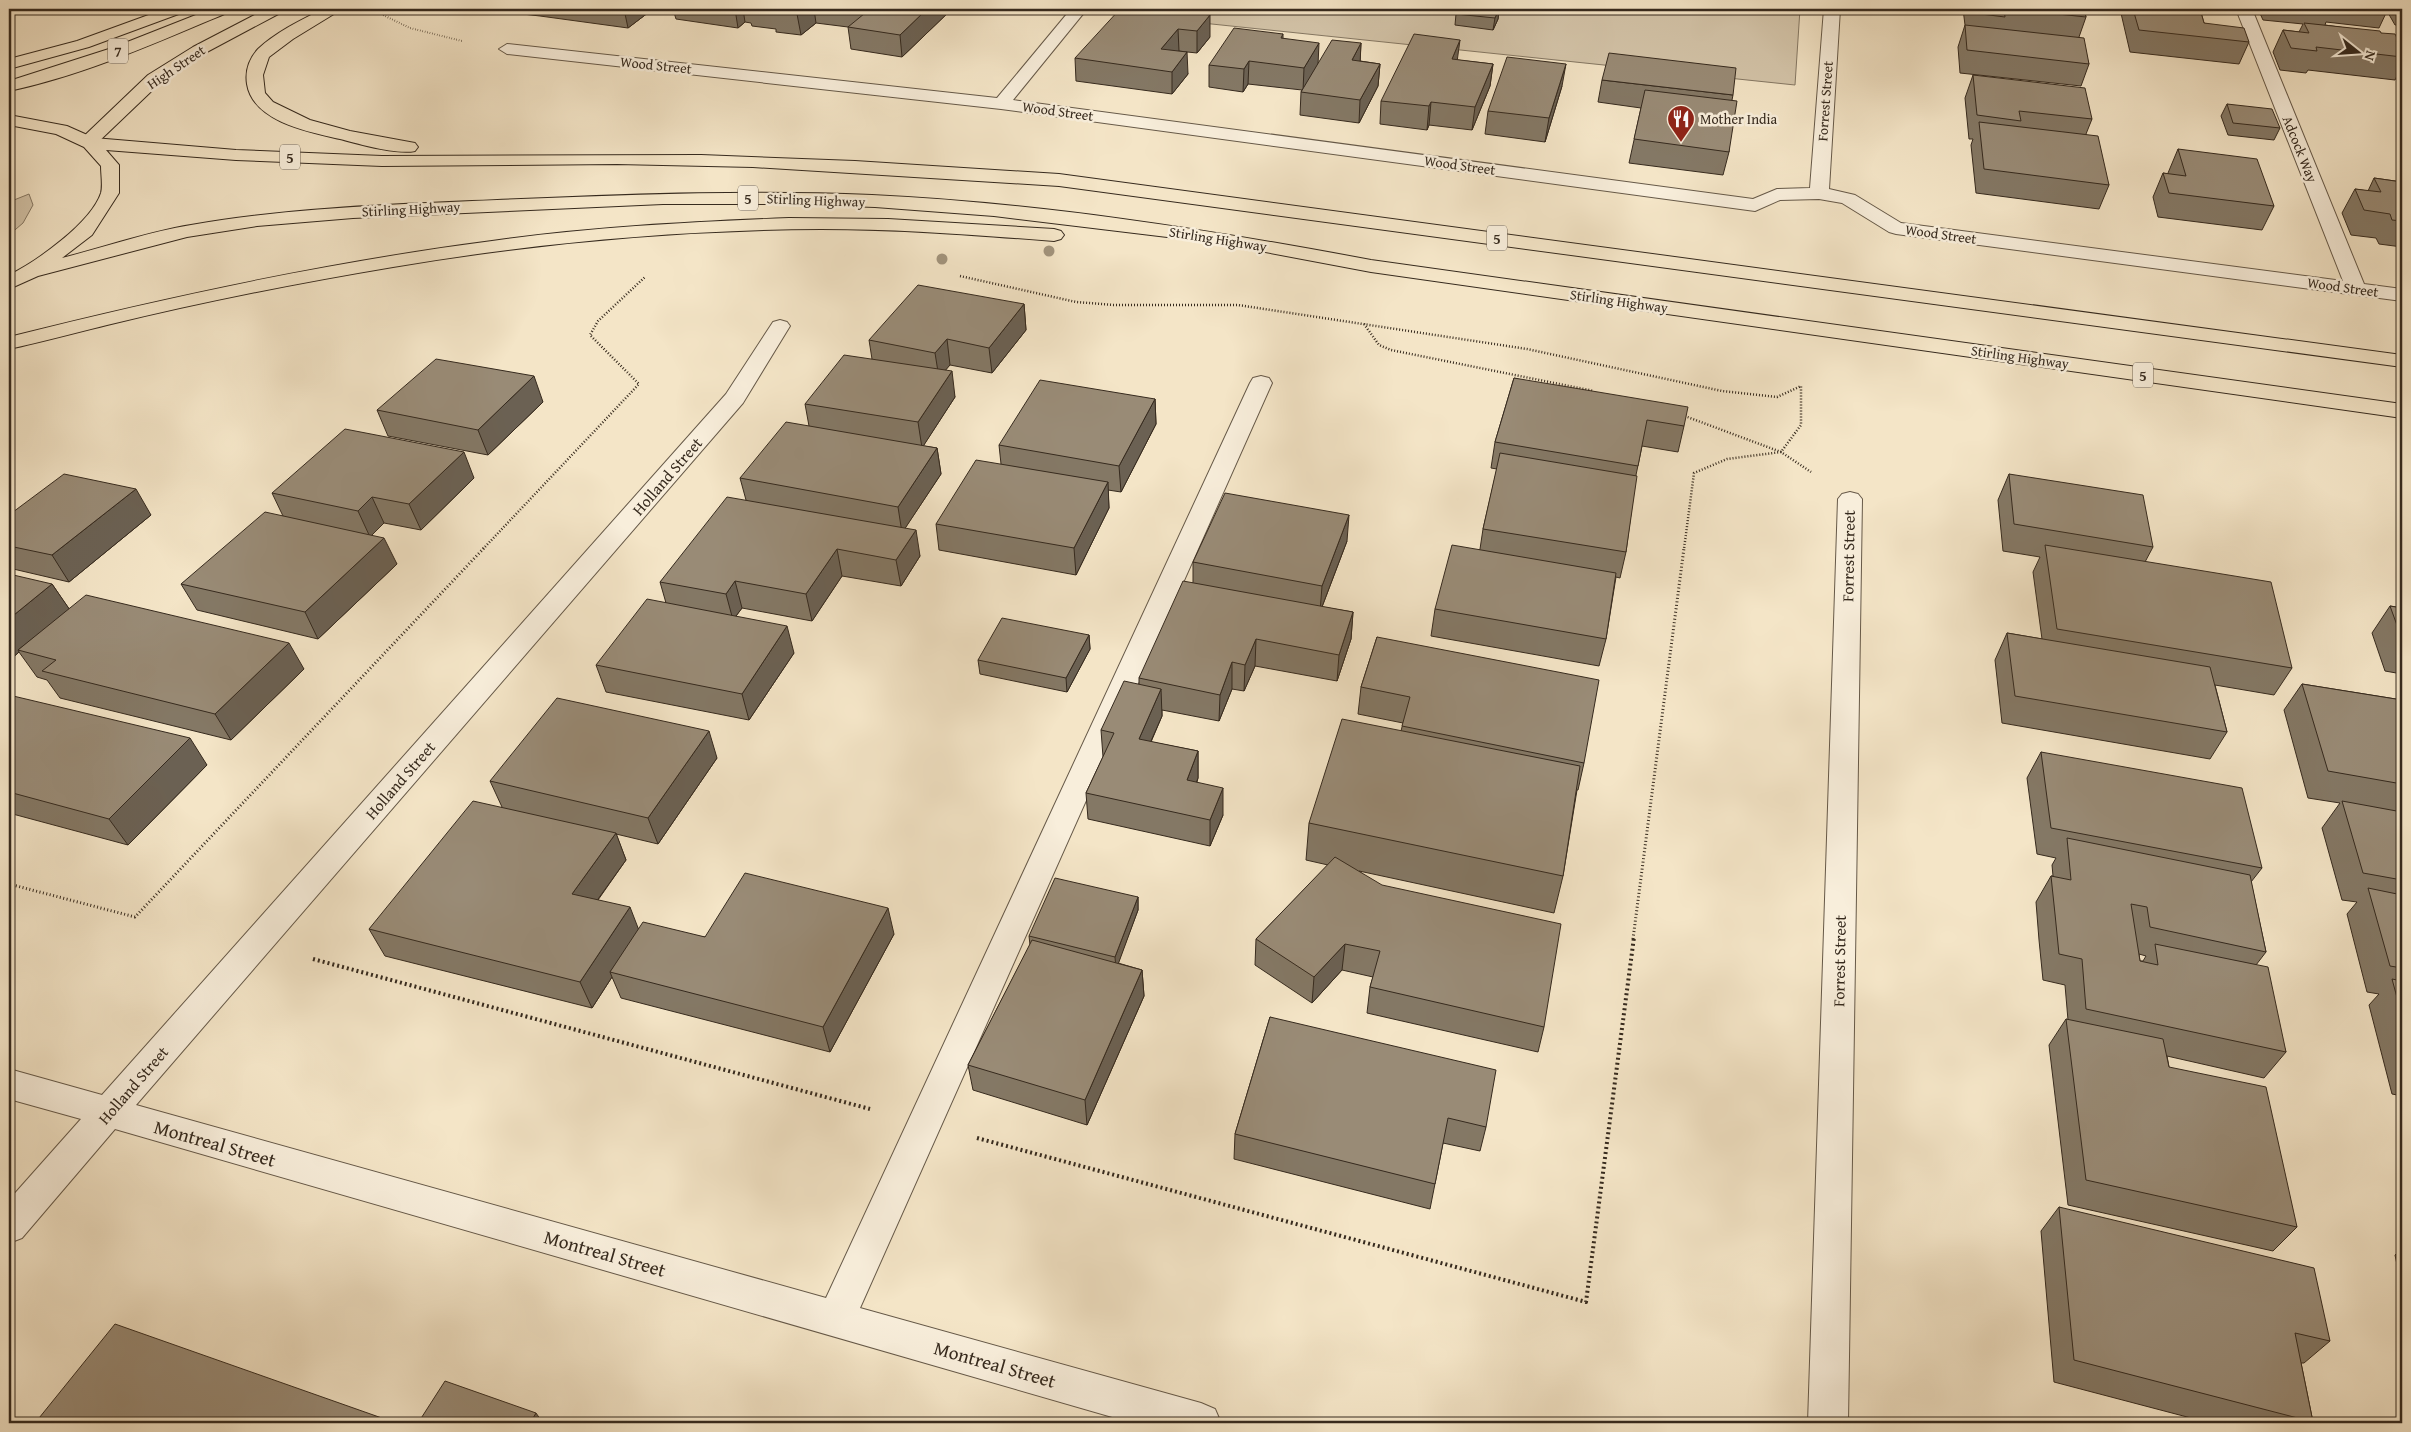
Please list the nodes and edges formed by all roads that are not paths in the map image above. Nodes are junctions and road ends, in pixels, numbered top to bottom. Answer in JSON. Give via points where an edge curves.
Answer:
{"nodes":[{"id":1,"x":179,"y":9,"type":"edge"},
{"id":2,"x":224,"y":9,"type":"edge"},
{"id":3,"x":277,"y":9,"type":"edge"},
{"id":4,"x":334,"y":9,"type":"edge"},
{"id":5,"x":1079,"y":9,"type":"edge"},
{"id":6,"x":1832,"y":9,"type":"edge"},
{"id":7,"x":2244,"y":9,"type":"edge"},
{"id":8,"x":507,"y":49,"type":"road end"},
{"id":9,"x":9,"y":64,"type":"edge"},
{"id":10,"x":9,"y":86,"type":"edge"},
{"id":11,"x":1001,"y":104,"type":"junction"},
{"id":12,"x":9,"y":120,"type":"edge"},
{"id":13,"x":89,"y":143,"type":"junction"},
{"id":14,"x":491,"y":160,"type":"junction"},
{"id":15,"x":1819,"y":193,"type":"junction"},
{"id":16,"x":1371,"y":266,"type":"junction"},
{"id":17,"x":31,"y":272,"type":"junction"},
{"id":18,"x":9,"y":283,"type":"edge"},
{"id":19,"x":2356,"y":288,"type":"junction"},
{"id":20,"x":2402,"y":295,"type":"edge"},
{"id":21,"x":780,"y":326,"type":"dead end"},
{"id":22,"x":9,"y":343,"type":"edge"},
{"id":23,"x":2402,"y":361,"type":"edge"},
{"id":24,"x":1260,"y":383,"type":"dead end"},
{"id":25,"x":2402,"y":411,"type":"edge"},
{"id":26,"x":1850,"y":499,"type":"road end"},
{"id":27,"x":9,"y":1084,"type":"edge"},
{"id":28,"x":108,"y":1113,"type":"junction"},
{"id":29,"x":9,"y":1226,"type":"edge"},
{"id":30,"x":836,"y":1319,"type":"junction"},
{"id":31,"x":1201,"y":1423,"type":"edge"},
{"id":32,"x":1828,"y":1423,"type":"edge"}],
"edges":[{"from":1,"to":9,"type":"main road","number":"7","via":[[83,44]]},
{"from":2,"to":10,"type":"main road","name":"High Street","number":"7","via":[[90,62]]},
{"from":3,"to":13,"type":"main road","name":"High Street","via":[[198,50],[154,79]]},
{"from":4,"to":14,"type":"main road","via":[[263,55],[254,74],[257,94],[272,109],[300,123],[360,139]]},
{"from":5,"to":11,"type":"street"},
{"from":6,"to":15,"type":"street","name":"Forrest Street"},
{"from":7,"to":19,"type":"street","name":"Adcock Way"},
{"from":8,"to":11,"type":"street","name":"Wood Street"},
{"from":11,"to":15,"type":"street","name":"Wood Street","via":[[1755,205],[1777,195]]},
{"from":12,"to":13,"type":"main road","via":[[61,130]]},
{"from":13,"to":14,"type":"main road","number":"5","via":[[172,152],[383,161]]},
{"from":13,"to":17,"type":"main road","via":[[110,165],[110,193],[85,231]]},
{"from":14,"to":23,"type":"main road","number":"5","via":[[792,163],[1059,180]]},
{"from":15,"to":19,"type":"street","name":"Wood Street","via":[[1848,199],[1896,228]]},
{"from":16,"to":17,"type":"main road","name":"Stirling Highway","number":"5","via":[[1217,237],[994,210],[875,201],[673,198],[353,212],[257,220],[186,231]]},
{"from":16,"to":22,"type":"main road","via":[[954,228],[790,224],[626,232],[461,250],[293,278],[123,313]]},
{"from":16,"to":25,"type":"main road","name":"Stirling Highway","number":"5"},
{"from":17,"to":18,"type":"main road"},
{"from":19,"to":20,"type":"street","name":"Wood Street"},
{"from":21,"to":28,"type":"street","name":"Holland Street","via":[[735,398]]},
{"from":24,"to":30,"type":"street"},
{"from":26,"to":32,"type":"street","name":"Forrest Street"},
{"from":27,"to":28,"type":"street","name":"Montreal Street"},
{"from":28,"to":29,"type":"street","name":"Holland Street"},
{"from":28,"to":30,"type":"street","name":"Montreal Street"},
{"from":30,"to":31,"type":"street","name":"Montreal Street"}]}
